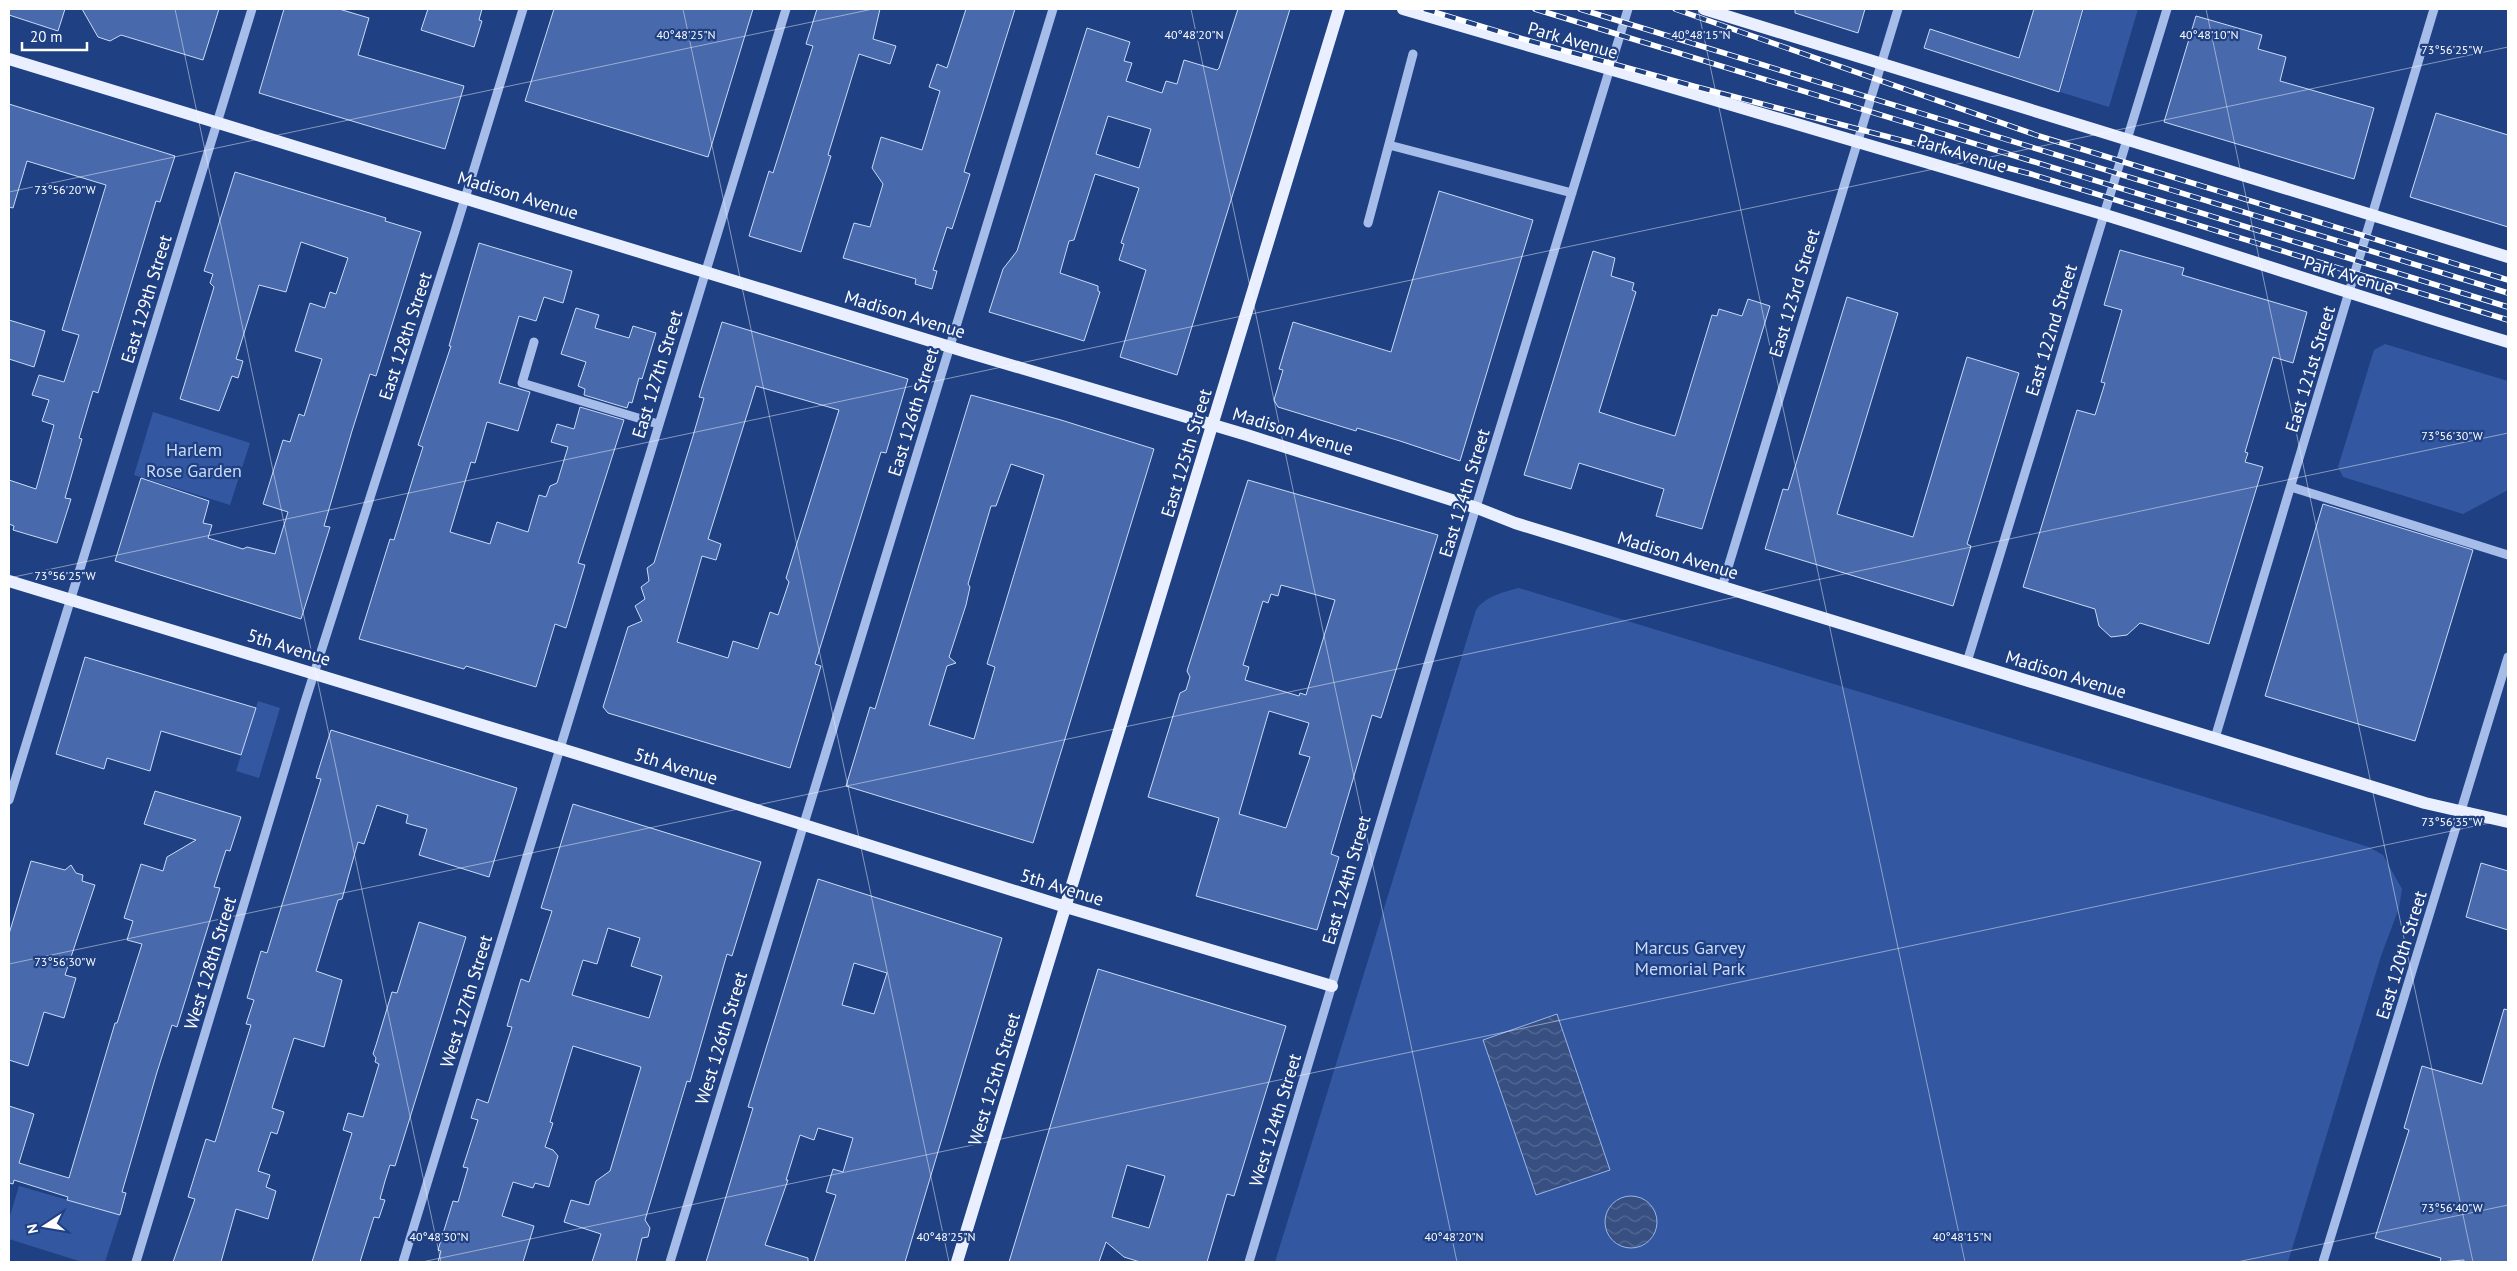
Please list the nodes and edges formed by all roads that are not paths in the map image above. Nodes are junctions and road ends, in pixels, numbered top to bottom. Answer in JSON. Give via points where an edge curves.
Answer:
{"nodes":[{"id":1,"x":252,"y":9,"type":"edge"},
{"id":2,"x":523,"y":9,"type":"edge"},
{"id":3,"x":786,"y":9,"type":"edge"},
{"id":4,"x":1053,"y":9,"type":"edge"},
{"id":5,"x":1339,"y":9,"type":"edge"},
{"id":6,"x":1403,"y":9,"type":"edge"},
{"id":7,"x":1628,"y":9,"type":"edge"},
{"id":8,"x":1704,"y":9,"type":"edge"},
{"id":9,"x":1898,"y":9,"type":"edge"},
{"id":10,"x":2167,"y":9,"type":"edge"},
{"id":11,"x":2434,"y":9,"type":"edge"},
{"id":12,"x":1413,"y":54,"type":"dead end"},
{"id":13,"x":9,"y":59,"type":"edge"},
{"id":14,"x":1880,"y":64,"type":"junction"},
{"id":15,"x":1610,"y":70,"type":"junction"},
{"id":16,"x":217,"y":122,"type":"junction"},
{"id":17,"x":1858,"y":140,"type":"junction"},
{"id":18,"x":2127,"y":140,"type":"junction"},
{"id":19,"x":1389,"y":145,"type":"junction"},
{"id":20,"x":1572,"y":194,"type":"junction"},
{"id":21,"x":465,"y":198,"type":"junction"},
{"id":22,"x":2104,"y":215,"type":"junction"},
{"id":23,"x":2373,"y":215,"type":"junction"},
{"id":24,"x":1368,"y":223,"type":"dead end"},
{"id":25,"x":2508,"y":257,"type":"edge"},
{"id":26,"x":706,"y":271,"type":"junction"},
{"id":27,"x":2349,"y":294,"type":"junction"},
{"id":28,"x":534,"y":342,"type":"dead end"},
{"id":29,"x":2508,"y":342,"type":"edge"},
{"id":30,"x":951,"y":346,"type":"junction"},
{"id":31,"x":658,"y":424,"type":"junction"},
{"id":32,"x":1212,"y":424,"type":"junction"},
{"id":33,"x":2291,"y":487,"type":"junction"},
{"id":34,"x":1477,"y":508,"type":"junction"},
{"id":35,"x":2508,"y":555,"type":"edge"},
{"id":36,"x":9,"y":581,"type":"edge"},
{"id":37,"x":1722,"y":587,"type":"junction"},
{"id":38,"x":71,"y":599,"type":"junction"},
{"id":39,"x":2508,"y":656,"type":"edge"},
{"id":40,"x":1967,"y":662,"type":"junction"},
{"id":41,"x":314,"y":673,"type":"junction"},
{"id":42,"x":2215,"y":738,"type":"junction"},
{"id":43,"x":560,"y":748,"type":"junction"},
{"id":44,"x":9,"y":800,"type":"edge"},
{"id":45,"x":2461,"y":810,"type":"junction"},
{"id":46,"x":2508,"y":822,"type":"edge"},
{"id":47,"x":803,"y":824,"type":"junction"},
{"id":48,"x":1066,"y":907,"type":"junction"},
{"id":49,"x":1332,"y":986,"type":"junction"},
{"id":50,"x":136,"y":1262,"type":"edge"},
{"id":51,"x":403,"y":1262,"type":"edge"},
{"id":52,"x":670,"y":1262,"type":"edge"},
{"id":53,"x":957,"y":1262,"type":"edge"},
{"id":54,"x":1249,"y":1262,"type":"edge"},
{"id":55,"x":2324,"y":1262,"type":"edge"}],
"edges":[{"from":1,"to":16,"type":"street","name":"East 129th Street"},
{"from":2,"to":21,"type":"street","name":"East 128th Street"},
{"from":3,"to":26,"type":"street","name":"East 127th Street"},
{"from":4,"to":30,"type":"street","name":"East 126th Street"},
{"from":5,"to":32,"type":"main road","name":"East 125th Street"},
{"from":6,"to":15,"type":"main road","name":"Park Avenue"},
{"from":7,"to":15,"type":"street","name":"East 124th Street"},
{"from":8,"to":14,"type":"main road"},
{"from":9,"to":14,"type":"street","name":"East 123rd Street"},
{"from":10,"to":18,"type":"street","name":"East 122nd Street"},
{"from":11,"to":23,"type":"street","name":"East 121st Street"},
{"from":12,"to":19,"type":"street"},
{"from":13,"to":16,"type":"main road","name":"Madison Avenue"},
{"from":14,"to":17,"type":"street","name":"East 123rd Street"},
{"from":14,"to":18,"type":"main road"},
{"from":15,"to":17,"type":"main road","name":"Park Avenue"},
{"from":15,"to":20,"type":"street","name":"East 124th Street"},
{"from":16,"to":21,"type":"main road","name":"Madison Avenue"},
{"from":16,"to":38,"type":"street","name":"East 129th Street"},
{"from":17,"to":22,"type":"main road","name":"Park Avenue"},
{"from":17,"to":37,"type":"street","name":"East 123rd Street"},
{"from":18,"to":22,"type":"street","name":"East 122nd Street"},
{"from":18,"to":23,"type":"main road"},
{"from":19,"to":20,"type":"street"},
{"from":19,"to":24,"type":"street"},
{"from":20,"to":34,"type":"street","name":"East 124th Street"},
{"from":21,"to":26,"type":"main road","name":"Madison Avenue"},
{"from":21,"to":41,"type":"street","name":"East 128th Street"},
{"from":22,"to":27,"type":"main road","name":"Park Avenue"},
{"from":22,"to":40,"type":"street","name":"East 122nd Street"},
{"from":23,"to":25,"type":"main road"},
{"from":23,"to":27,"type":"street","name":"East 121st Street"},
{"from":26,"to":30,"type":"main road","name":"Madison Avenue"},
{"from":26,"to":31,"type":"street","name":"East 127th Street"},
{"from":27,"to":29,"type":"main road","name":"Park Avenue"},
{"from":27,"to":33,"type":"street","name":"East 121st Street"},
{"from":28,"to":31,"type":"street","via":[[522,383]]},
{"from":30,"to":32,"type":"main road","name":"Madison Avenue"},
{"from":30,"to":47,"type":"street","name":"East 126th Street"},
{"from":31,"to":43,"type":"street","name":"East 127th Street"},
{"from":32,"to":34,"type":"main road","name":"Madison Avenue"},
{"from":32,"to":48,"type":"main road","name":"East 125th Street"},
{"from":33,"to":35,"type":"street"},
{"from":33,"to":42,"type":"street","name":"East 121st Street"},
{"from":34,"to":37,"type":"main road","name":"Madison Avenue"},
{"from":34,"to":49,"type":"street","name":"East 124th Street"},
{"from":36,"to":38,"type":"main road","name":"5th Avenue"},
{"from":37,"to":40,"type":"main road","name":"Madison Avenue"},
{"from":38,"to":41,"type":"main road","name":"5th Avenue"},
{"from":38,"to":44,"type":"street","name":"East 129th Street"},
{"from":39,"to":45,"type":"street","name":"East 120th Street"},
{"from":40,"to":42,"type":"main road","name":"Madison Avenue"},
{"from":41,"to":43,"type":"main road","name":"5th Avenue"},
{"from":41,"to":50,"type":"street","name":"West 128th Street"},
{"from":42,"to":45,"type":"main road","name":"Madison Avenue","via":[[2425,803]]},
{"from":43,"to":47,"type":"main road","name":"5th Avenue"},
{"from":43,"to":51,"type":"street","name":"West 127th Street"},
{"from":45,"to":46,"type":"main road","name":"Madison Avenue"},
{"from":45,"to":55,"type":"street","name":"East 120th Street"},
{"from":47,"to":48,"type":"main road","name":"5th Avenue"},
{"from":47,"to":52,"type":"street","name":"West 126th Street"},
{"from":48,"to":49,"type":"main road","name":"5th Avenue"},
{"from":48,"to":53,"type":"main road","name":"West 125th Street"},
{"from":49,"to":54,"type":"street","name":"West 124th Street"}]}
